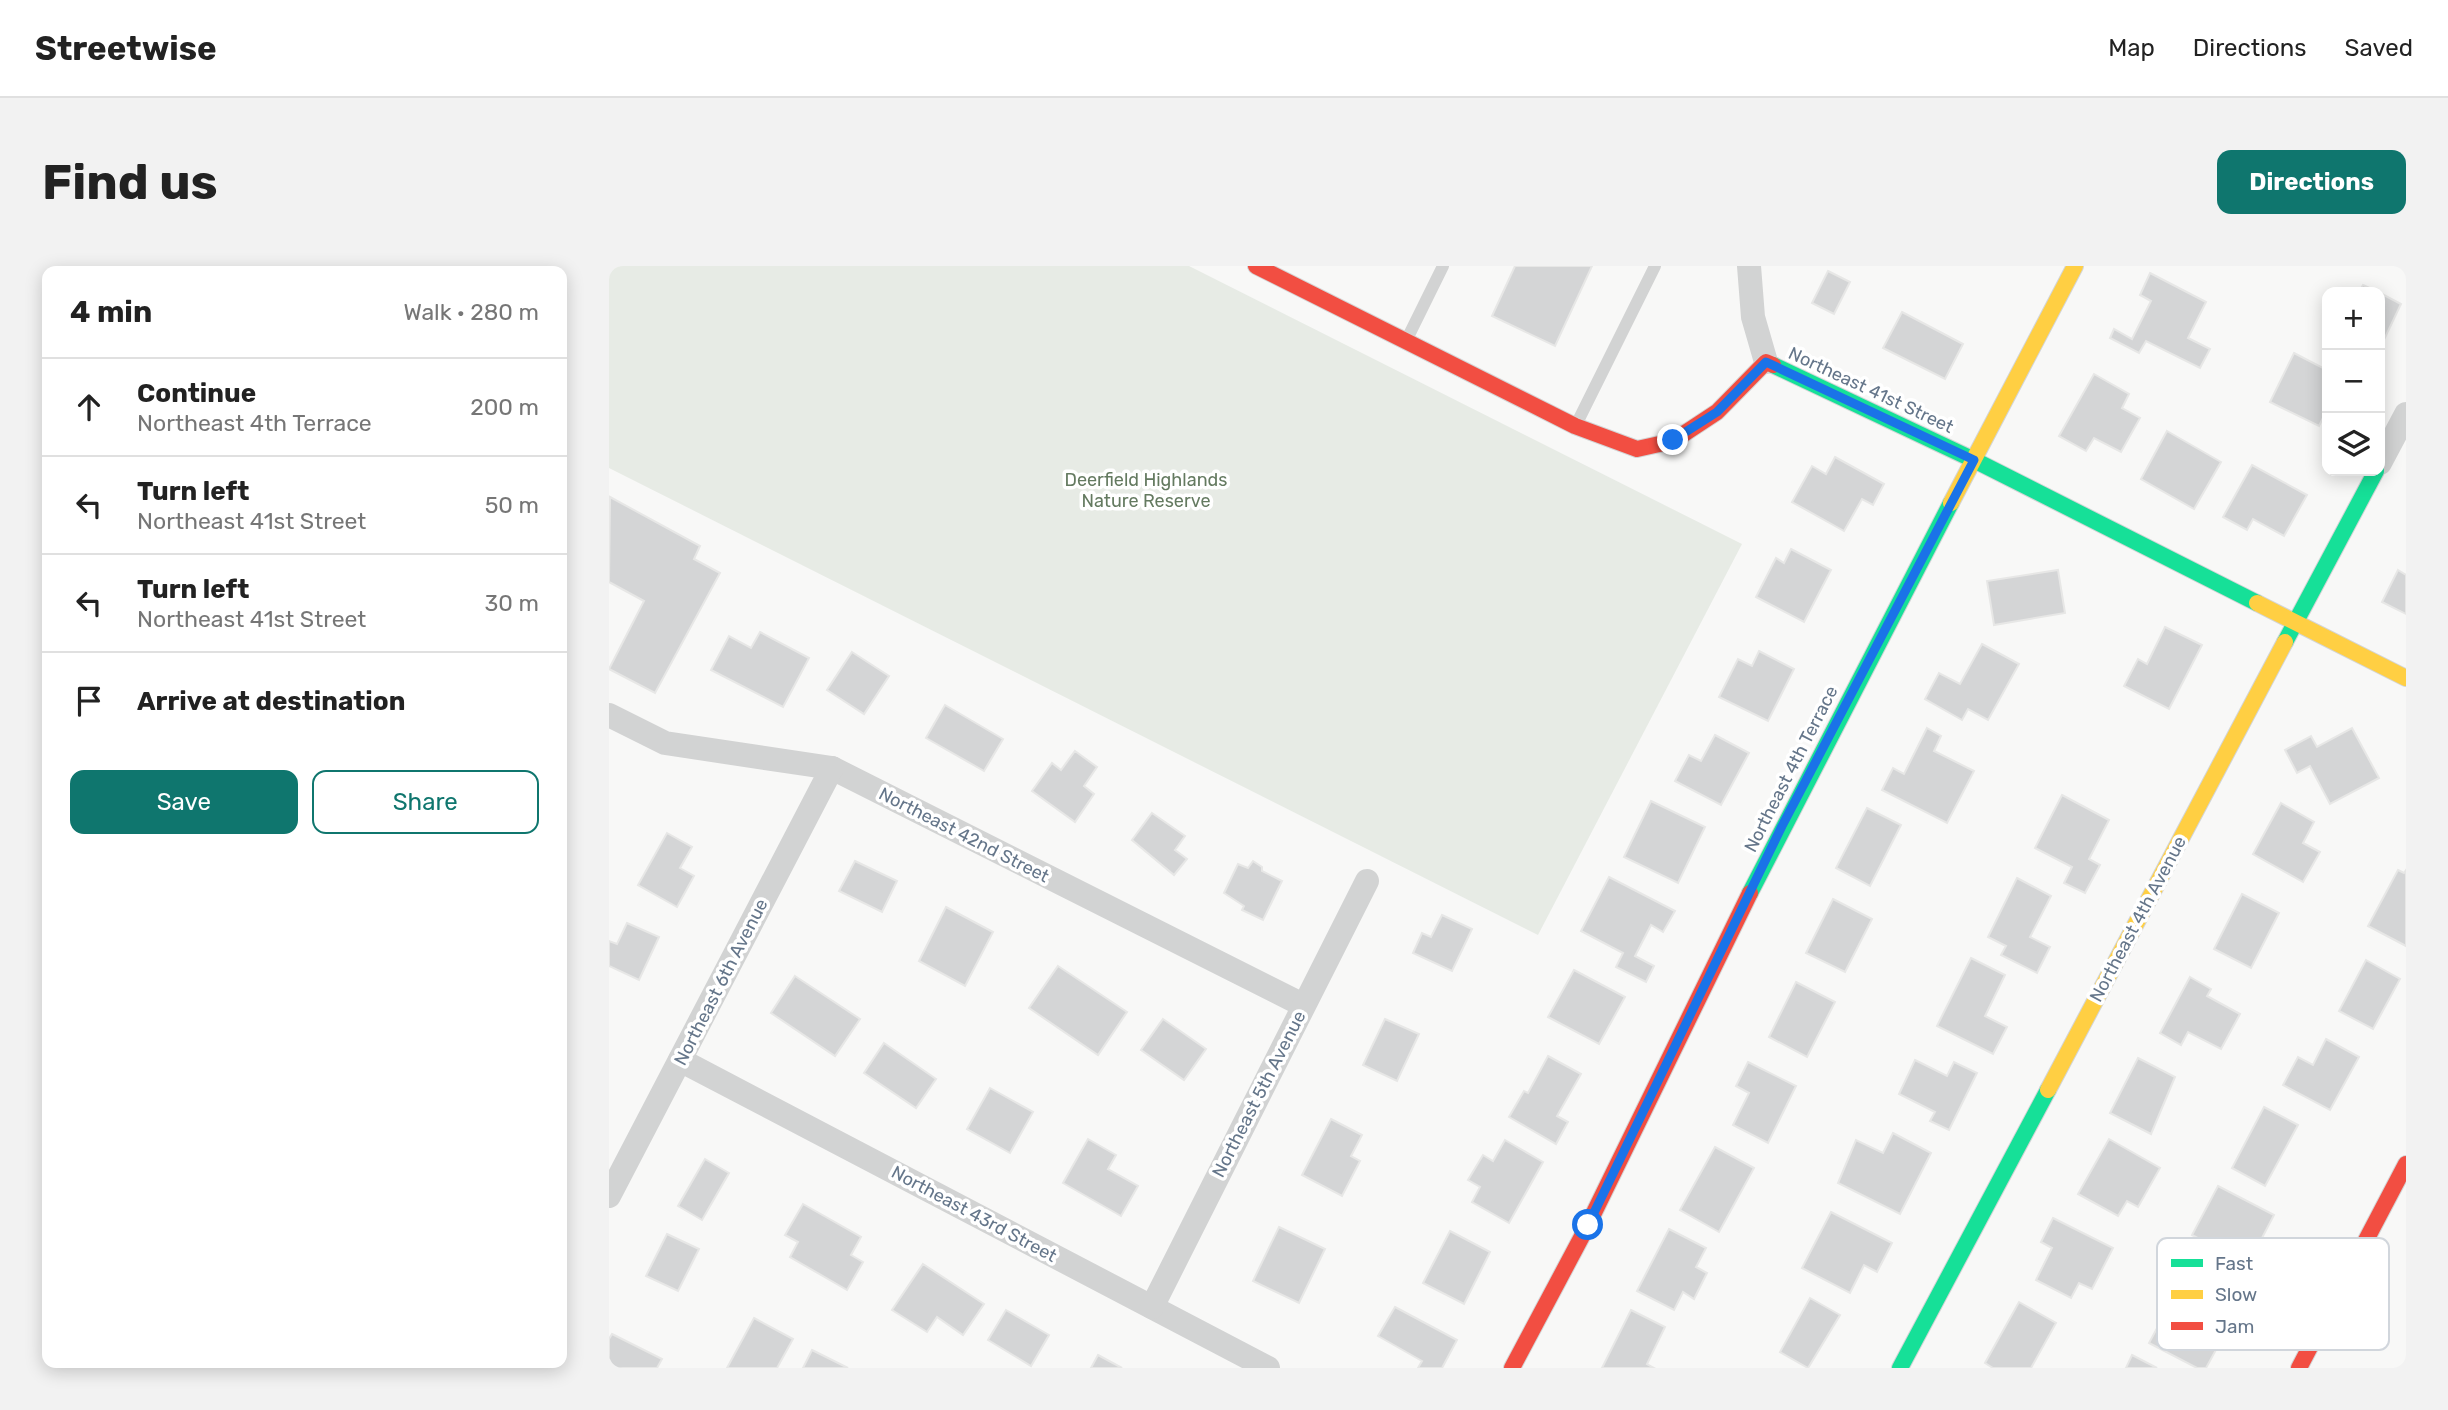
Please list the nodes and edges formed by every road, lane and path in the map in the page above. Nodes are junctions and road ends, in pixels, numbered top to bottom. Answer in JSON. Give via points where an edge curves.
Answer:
{"nodes":[{"id":1,"x":1256,"y":266,"type":"edge"},
{"id":2,"x":1443,"y":266,"type":"edge"},
{"id":3,"x":1655,"y":266,"type":"edge"},
{"id":4,"x":1749,"y":266,"type":"edge"},
{"id":5,"x":2074,"y":266,"type":"edge"},
{"id":6,"x":1406,"y":342,"type":"junction"},
{"id":7,"x":1766,"y":362,"type":"junction"},
{"id":8,"x":2406,"y":414,"type":"edge"},
{"id":9,"x":1575,"y":426,"type":"junction"},
{"id":10,"x":2385,"y":454,"type":"edge"},
{"id":11,"x":1974,"y":460,"type":"junction"},
{"id":12,"x":2373,"y":476,"type":"edge"},
{"id":13,"x":2295,"y":622,"type":"junction"},
{"id":14,"x":2406,"y":678,"type":"edge"},
{"id":15,"x":609,"y":715,"type":"edge"},
{"id":16,"x":832,"y":768,"type":"junction"},
{"id":17,"x":1367,"y":881,"type":"dead end"},
{"id":18,"x":1303,"y":1006,"type":"junction"},
{"id":19,"x":680,"y":1060,"type":"junction"},
{"id":20,"x":2406,"y":1164,"type":"edge"},
{"id":21,"x":609,"y":1196,"type":"edge"},
{"id":22,"x":2367,"y":1238,"type":"edge"},
{"id":23,"x":1152,"y":1307,"type":"junction"},
{"id":24,"x":2308,"y":1350,"type":"edge"},
{"id":25,"x":1268,"y":1368,"type":"edge"},
{"id":26,"x":1512,"y":1368,"type":"edge"},
{"id":27,"x":1900,"y":1368,"type":"edge"},
{"id":28,"x":2299,"y":1368,"type":"edge"}],
"edges":[{"from":1,"to":6,"type":"street","name":"Northeast 41st Street"},
{"from":2,"to":6,"type":"lane"},
{"from":3,"to":9,"type":"lane"},
{"from":4,"to":7,"type":"street","via":[[1753,317]]},
{"from":5,"to":11,"type":"street","name":"Northeast 4th Terrace"},
{"from":6,"to":9,"type":"street","name":"Northeast 41st Street"},
{"from":7,"to":9,"type":"street","name":"Northeast 41st Street","via":[[1717,412],[1673,440],[1637,449]]},
{"from":7,"to":11,"type":"street","name":"Northeast 41st Street"},
{"from":8,"to":10,"type":"street"},
{"from":11,"to":13,"type":"street","name":"Northeast 41st Street"},
{"from":11,"to":26,"type":"street","name":"Northeast 4th Terrace","via":[[1782,826],[1588,1225]]},
{"from":12,"to":13,"type":"street","name":"Northeast 4th Avenue"},
{"from":13,"to":14,"type":"street","name":"Northeast 41st Street"},
{"from":13,"to":27,"type":"street","name":"Northeast 4th Avenue"},
{"from":15,"to":16,"type":"street","name":"Northeast 42nd Street","via":[[665,743]]},
{"from":16,"to":18,"type":"street","name":"Northeast 42nd Street"},
{"from":16,"to":19,"type":"street","name":"Northeast 6th Avenue"},
{"from":17,"to":18,"type":"street","name":"Northeast 5th Avenue"},
{"from":18,"to":23,"type":"street","name":"Northeast 5th Avenue"},
{"from":19,"to":21,"type":"street","name":"Northeast 6th Avenue"},
{"from":19,"to":23,"type":"street","name":"Northeast 43rd Street"},
{"from":20,"to":22,"type":"street"},
{"from":23,"to":25,"type":"street","name":"Northeast 43rd Street"},
{"from":24,"to":28,"type":"street"}]}
